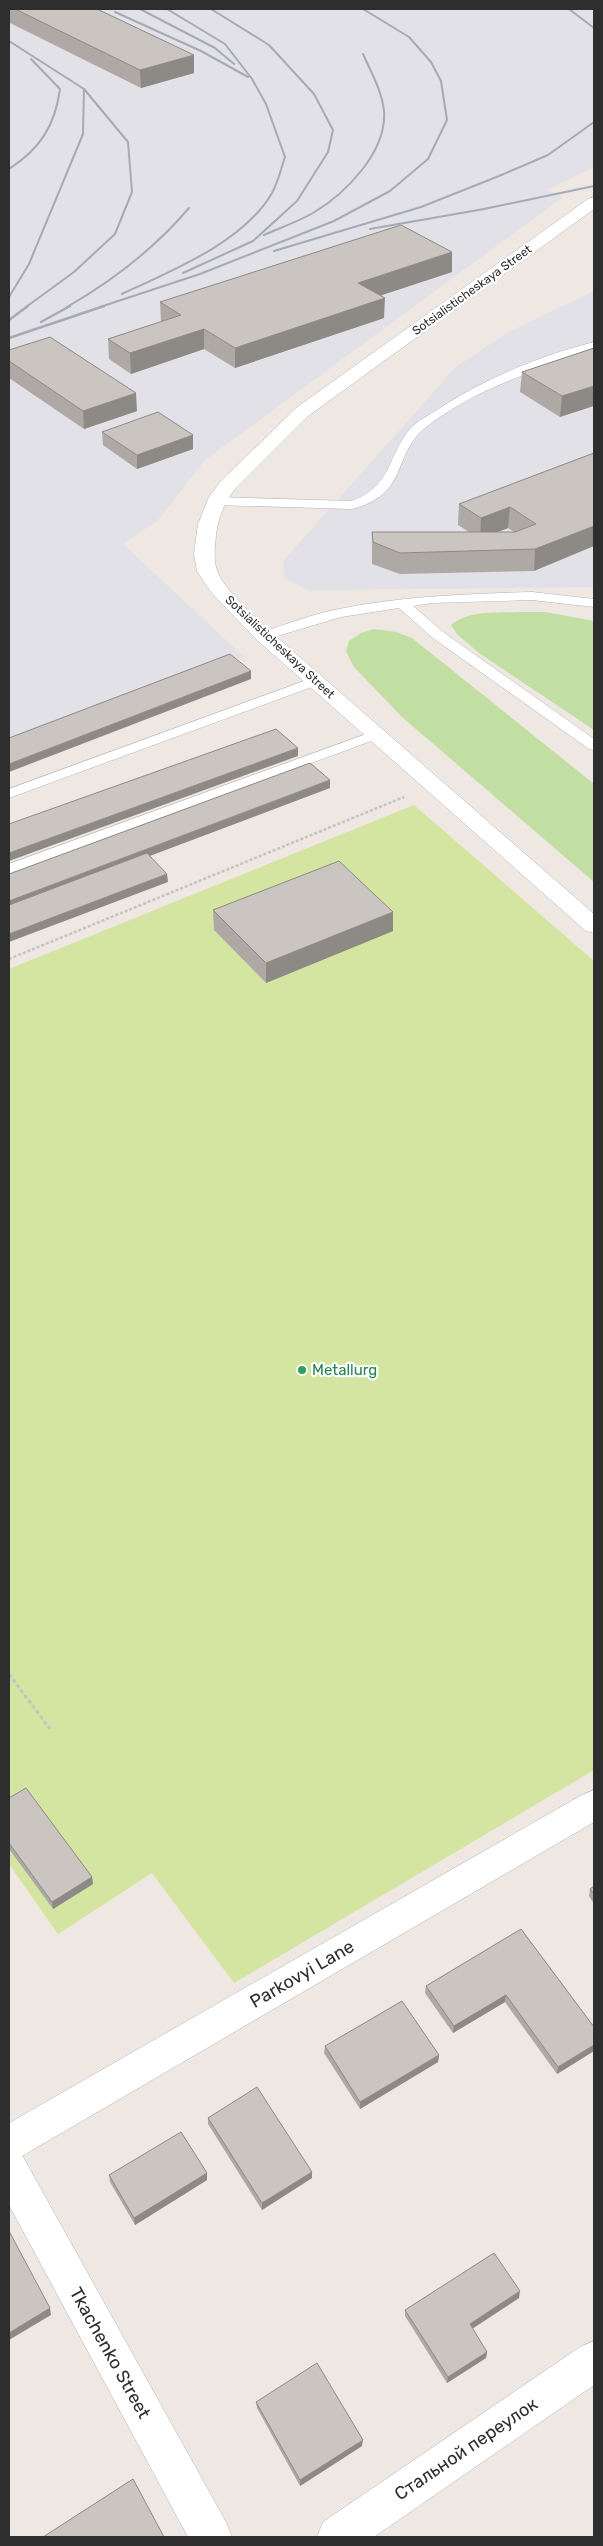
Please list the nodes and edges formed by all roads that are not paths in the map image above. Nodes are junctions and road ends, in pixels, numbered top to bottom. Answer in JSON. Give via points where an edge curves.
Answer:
{"nodes":[{"id":1,"x":594,"y":202,"type":"edge"},
{"id":2,"x":594,"y":346,"type":"edge"},
{"id":3,"x":216,"y":502,"type":"junction"},
{"id":4,"x":592,"y":601,"type":"edge"},
{"id":5,"x":401,"y":603,"type":"junction"},
{"id":6,"x":264,"y":636,"type":"junction"},
{"id":7,"x":315,"y":681,"type":"junction"},
{"id":8,"x":369,"y":737,"type":"dead end"},
{"id":9,"x":594,"y":746,"type":"edge"},
{"id":10,"x":9,"y":794,"type":"edge"},
{"id":11,"x":9,"y":869,"type":"edge"},
{"id":12,"x":594,"y":926,"type":"edge"},
{"id":13,"x":594,"y":1805,"type":"edge"},
{"id":14,"x":9,"y":2143,"type":"edge"},
{"id":15,"x":9,"y":2168,"type":"edge"},
{"id":16,"x":594,"y":2361,"type":"edge"},
{"id":17,"x":211,"y":2537,"type":"edge"},
{"id":18,"x":338,"y":2537,"type":"edge"}],
"edges":[{"from":1,"to":3,"type":"street","name":"Sotsialisticheskaya Street","via":[[302,412],[228,485]]},
{"from":2,"to":3,"type":"lane","via":[[501,379],[455,402],[418,428],[398,460],[388,484],[370,502],[352,506]]},
{"from":3,"to":6,"type":"street","name":"Sotsialisticheskaya Street","via":[[205,538],[207,571]]},
{"from":4,"to":5,"type":"lane","via":[[532,596]]},
{"from":5,"to":6,"type":"lane","via":[[339,613]]},
{"from":5,"to":9,"type":"lane","via":[[438,635]]},
{"from":6,"to":7,"type":"street","name":"Sotsialisticheskaya Street"},
{"from":7,"to":10,"type":"lane"},
{"from":7,"to":12,"type":"street","name":"Sotsialisticheskaya Street"},
{"from":8,"to":11,"type":"lane"},
{"from":13,"to":14,"type":"street","name":"Parkovyi Lane"},
{"from":15,"to":17,"type":"street","name":"Tkachenko Street"},
{"from":16,"to":18,"type":"street","name":"Стальной переулок"}]}
